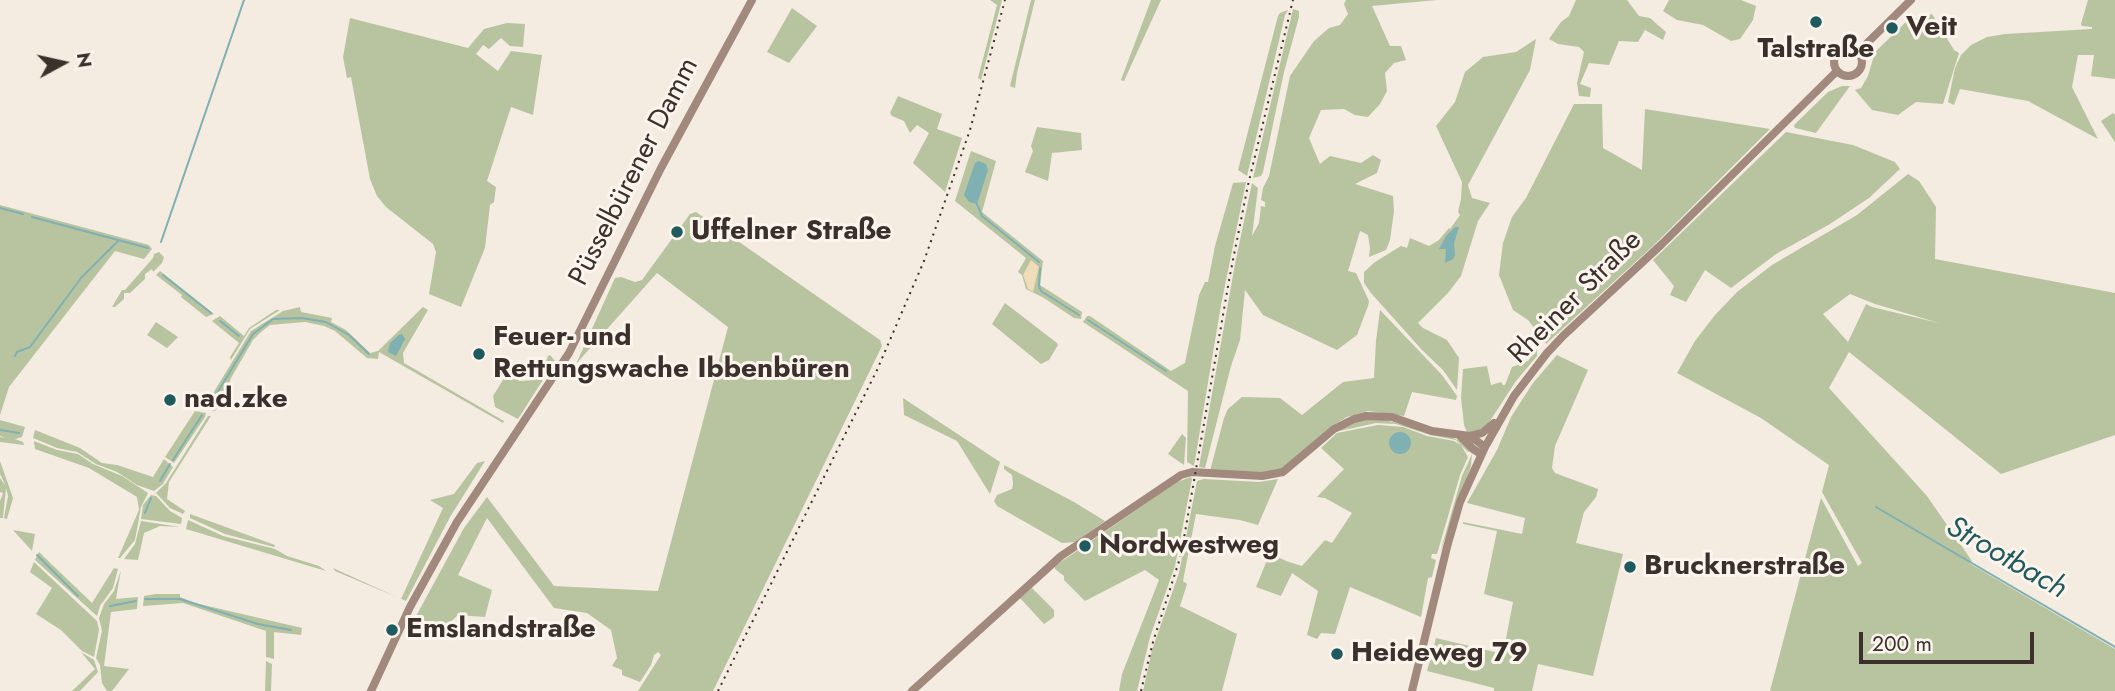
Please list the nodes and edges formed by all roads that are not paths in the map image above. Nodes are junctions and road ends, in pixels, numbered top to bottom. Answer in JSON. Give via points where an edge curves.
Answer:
{"nodes":[{"id":1,"x":752,"y":0,"type":"edge"},
{"id":2,"x":1911,"y":0,"type":"edge"},
{"id":3,"x":1858,"y":52,"type":"junction"},
{"id":4,"x":1837,"y":72,"type":"junction"},
{"id":5,"x":1500,"y":418,"type":"junction"},
{"id":6,"x":1459,"y":435,"type":"junction"},
{"id":7,"x":1470,"y":436,"type":"junction"},
{"id":8,"x":1483,"y":451,"type":"junction"},
{"id":9,"x":370,"y":691,"type":"edge"},
{"id":10,"x":912,"y":691,"type":"edge"},
{"id":11,"x":1412,"y":691,"type":"edge"}],
"edges":[{"from":1,"to":9,"type":"main road","name":"Püsselbürener Damm","via":[[569,353],[457,522]]},
{"from":2,"to":3,"type":"main road"},
{"from":3,"to":4,"type":"main road","via":[[1862,64],[1857,72],[1849,76]]},
{"from":3,"to":4,"type":"main road","via":[[1848,47],[1838,51],[1833,62]]},
{"from":4,"to":5,"type":"main road","name":"Rheiner Straße","via":[[1564,335]]},
{"from":5,"to":7,"type":"main road","via":[[1482,433]]},
{"from":5,"to":8,"type":"main road","name":"Rheiner Straße"},
{"from":6,"to":7,"type":"main road"},
{"from":6,"to":8,"type":"main road"},
{"from":6,"to":10,"type":"main road","via":[[1392,417],[1366,416],[1334,429],[1283,472],[1181,475],[1061,556]]},
{"from":7,"to":8,"type":"main road"},
{"from":8,"to":11,"type":"main road","name":"Rheiner Straße","via":[[1460,502]]}]}
